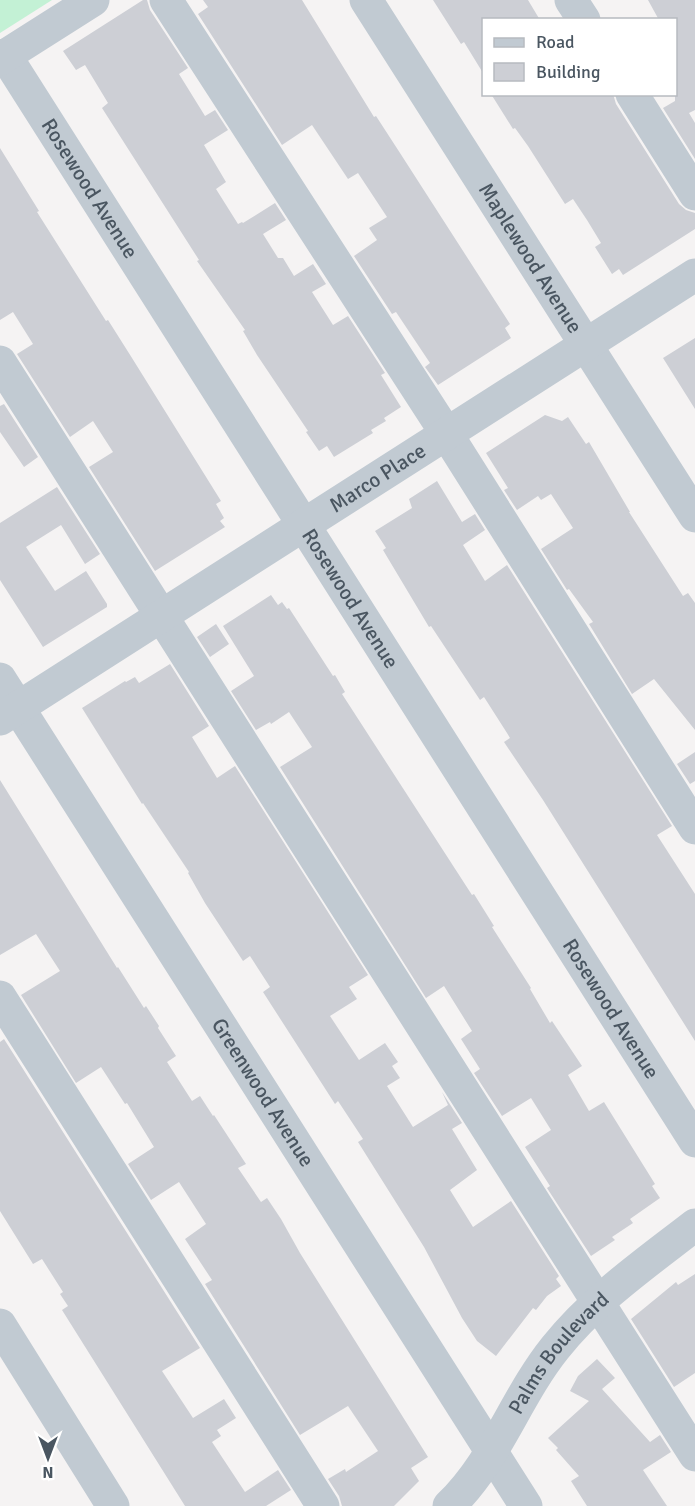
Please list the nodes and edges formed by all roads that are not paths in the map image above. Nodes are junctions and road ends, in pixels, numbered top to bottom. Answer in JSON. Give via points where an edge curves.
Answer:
{"nodes":[{"id":1,"x":93,"y":0,"type":"edge"},
{"id":2,"x":166,"y":0,"type":"edge"},
{"id":3,"x":366,"y":0,"type":"edge"},
{"id":4,"x":571,"y":0,"type":"edge"},
{"id":5,"x":583,"y":18,"type":"edge"},
{"id":6,"x":3,"y":57,"type":"edge"},
{"id":7,"x":633,"y":96,"type":"edge"},
{"id":8,"x":695,"y":194,"type":"edge"},
{"id":9,"x":695,"y":275,"type":"edge"},
{"id":10,"x":586,"y":345,"type":"junction"},
{"id":11,"x":0,"y":362,"type":"edge"},
{"id":12,"x":446,"y":433,"type":"junction"},
{"id":13,"x":695,"y":516,"type":"edge"},
{"id":14,"x":305,"y":525,"type":"junction"},
{"id":15,"x":160,"y":615,"type":"junction"},
{"id":16,"x":0,"y":679,"type":"edge"},
{"id":17,"x":9,"y":713,"type":"edge"},
{"id":18,"x":695,"y":828,"type":"edge"},
{"id":19,"x":0,"y":997,"type":"edge"},
{"id":20,"x":695,"y":1141,"type":"edge"},
{"id":21,"x":695,"y":1225,"type":"edge"},
{"id":22,"x":598,"y":1301,"type":"junction"},
{"id":23,"x":0,"y":1325,"type":"edge"},
{"id":24,"x":492,"y":1453,"type":"junction"},
{"id":25,"x":695,"y":1455,"type":"edge"},
{"id":26,"x":113,"y":1506,"type":"edge"},
{"id":27,"x":323,"y":1506,"type":"edge"},
{"id":28,"x":449,"y":1506,"type":"edge"},
{"id":29,"x":526,"y":1506,"type":"edge"}],
"edges":[{"from":1,"to":6,"type":"street"},
{"from":2,"to":12,"type":"street"},
{"from":3,"to":10,"type":"street","name":"Maplewood Avenue"},
{"from":4,"to":5,"type":"street"},
{"from":6,"to":14,"type":"street","name":"Rosewood Avenue"},
{"from":7,"to":8,"type":"street"},
{"from":9,"to":10,"type":"street","name":"Marco Place"},
{"from":10,"to":12,"type":"street","name":"Marco Place"},
{"from":10,"to":13,"type":"street","name":"Maplewood Avenue"},
{"from":11,"to":15,"type":"street"},
{"from":12,"to":14,"type":"street","name":"Marco Place"},
{"from":12,"to":18,"type":"street"},
{"from":14,"to":15,"type":"street","name":"Marco Place"},
{"from":14,"to":20,"type":"street","name":"Rosewood Avenue"},
{"from":15,"to":17,"type":"street","name":"Marco Place"},
{"from":15,"to":22,"type":"street"},
{"from":16,"to":17,"type":"street","name":"Greenwood Avenue"},
{"from":17,"to":24,"type":"street","name":"Greenwood Avenue"},
{"from":19,"to":27,"type":"street"},
{"from":21,"to":22,"type":"street","name":"Palms Boulevard"},
{"from":22,"to":24,"type":"street","name":"Palms Boulevard","via":[[555,1348]]},
{"from":22,"to":25,"type":"street"},
{"from":23,"to":26,"type":"street"},
{"from":24,"to":28,"type":"street","name":"Palms Boulevard"},
{"from":24,"to":29,"type":"street","name":"Greenwood Avenue"}]}
